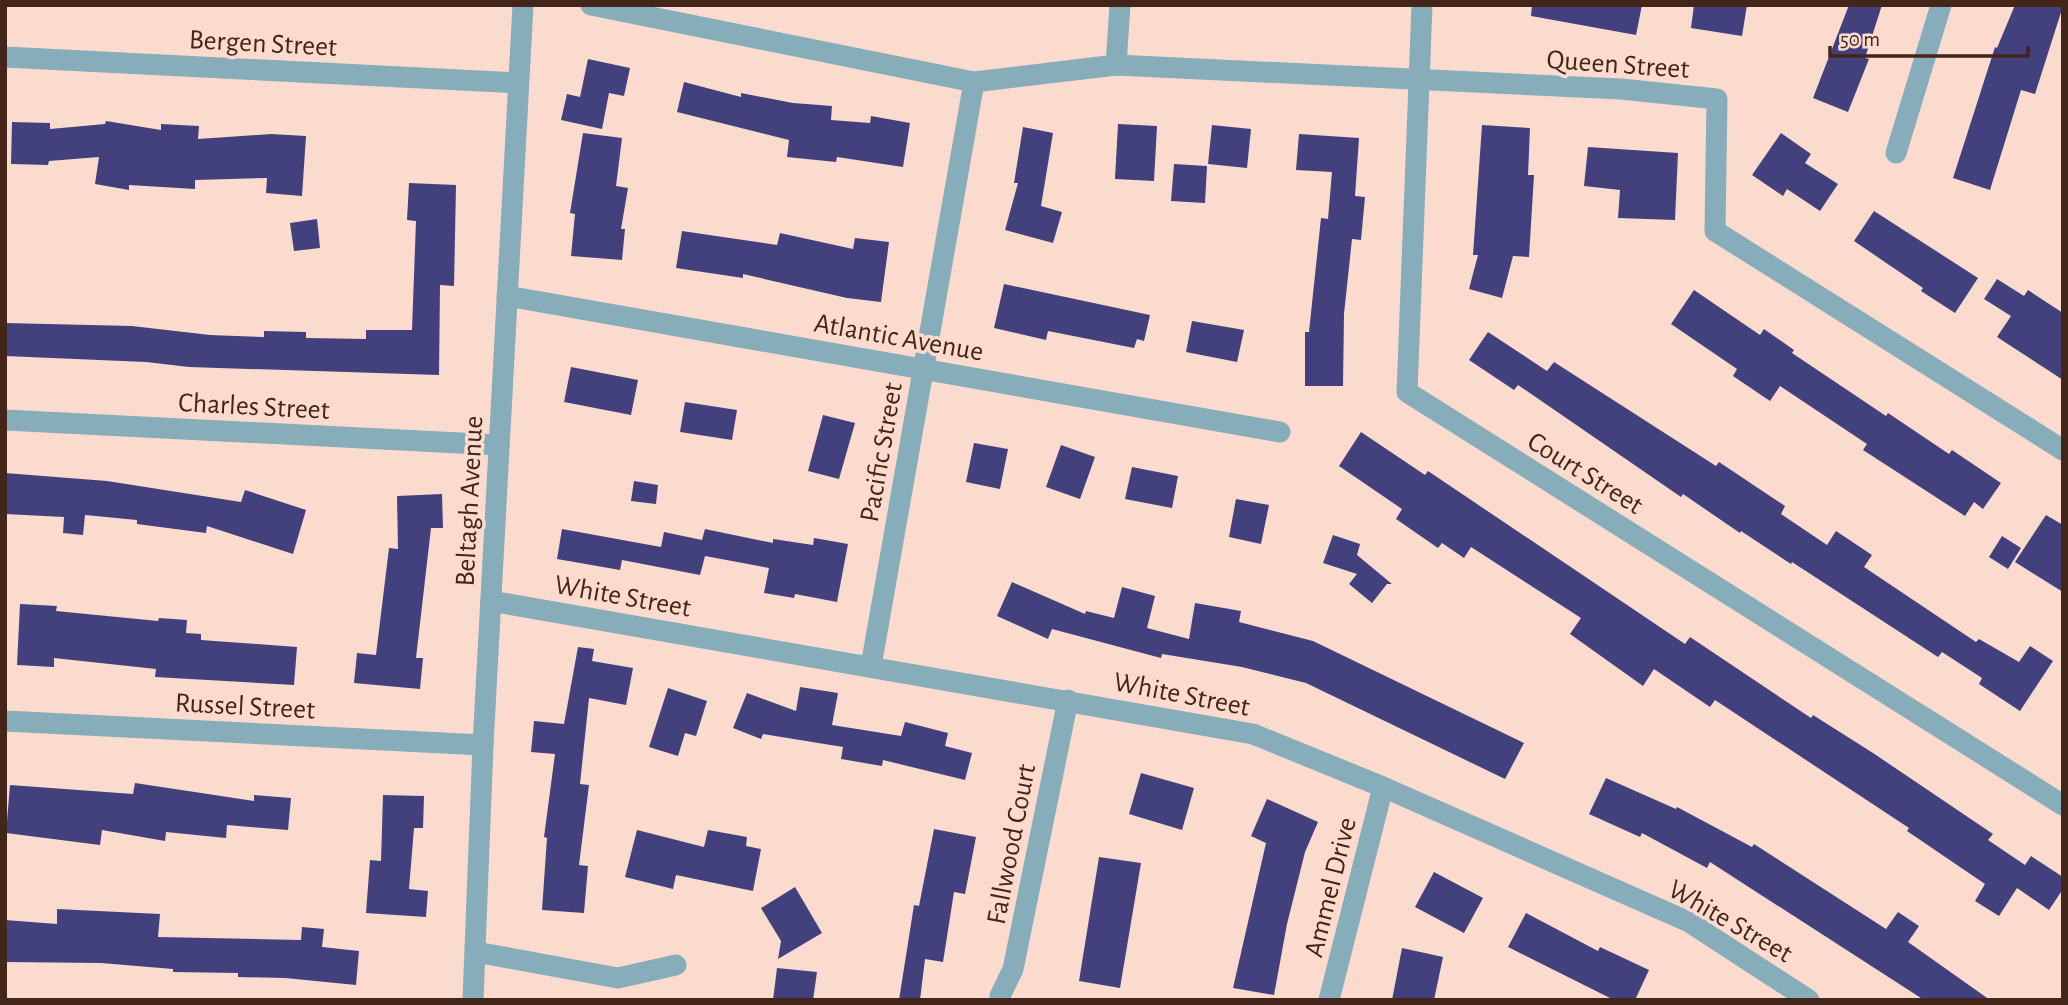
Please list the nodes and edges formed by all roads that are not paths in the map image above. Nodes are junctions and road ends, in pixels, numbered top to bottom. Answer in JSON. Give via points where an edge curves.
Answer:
{"nodes":[{"id":1,"x":523,"y":5,"type":"edge"},
{"id":2,"x":591,"y":5,"type":"edge"},
{"id":3,"x":1120,"y":5,"type":"edge"},
{"id":4,"x":1422,"y":5,"type":"edge"},
{"id":5,"x":1941,"y":5,"type":"edge"},
{"id":6,"x":5,"y":57,"type":"edge"},
{"id":7,"x":1116,"y":65,"type":"junction"},
{"id":8,"x":1418,"y":78,"type":"junction"},
{"id":9,"x":974,"y":82,"type":"junction"},
{"id":10,"x":518,"y":83,"type":"junction"},
{"id":11,"x":1896,"y":153,"type":"dead end"},
{"id":12,"x":507,"y":296,"type":"junction"},
{"id":13,"x":923,"y":369,"type":"junction"},
{"id":14,"x":5,"y":420,"type":"edge"},
{"id":15,"x":1280,"y":432,"type":"dead end"},
{"id":16,"x":499,"y":445,"type":"junction"},
{"id":17,"x":2063,"y":450,"type":"edge"},
{"id":18,"x":491,"y":601,"type":"junction"},
{"id":19,"x":871,"y":666,"type":"junction"},
{"id":20,"x":1068,"y":700,"type":"junction"},
{"id":21,"x":5,"y":721,"type":"edge"},
{"id":22,"x":483,"y":745,"type":"junction"},
{"id":23,"x":1382,"y":787,"type":"junction"},
{"id":24,"x":2063,"y":805,"type":"edge"},
{"id":25,"x":476,"y":951,"type":"junction"},
{"id":26,"x":676,"y":965,"type":"dead end"},
{"id":27,"x":1000,"y":996,"type":"dead end"},
{"id":28,"x":473,"y":1000,"type":"edge"},
{"id":29,"x":1329,"y":1000,"type":"edge"},
{"id":30,"x":1809,"y":1000,"type":"edge"}],
"edges":[{"from":1,"to":10,"type":"street","name":"Beltagh Avenue"},
{"from":2,"to":9,"type":"street","name":"Queen Street"},
{"from":3,"to":7,"type":"street"},
{"from":4,"to":8,"type":"street","name":"Court Street"},
{"from":5,"to":11,"type":"street"},
{"from":6,"to":10,"type":"street","name":"Bergen Street"},
{"from":7,"to":8,"type":"street","name":"Queen Street"},
{"from":7,"to":9,"type":"street","name":"Queen Street"},
{"from":8,"to":17,"type":"street","name":"Queen Street","via":[[1717,99],[1715,231]]},
{"from":8,"to":24,"type":"street","name":"Court Street","via":[[1407,392]]},
{"from":9,"to":13,"type":"street","name":"Pacific Street"},
{"from":10,"to":12,"type":"street","name":"Beltagh Avenue"},
{"from":12,"to":13,"type":"street","name":"Atlantic Avenue"},
{"from":12,"to":16,"type":"street","name":"Beltagh Avenue"},
{"from":13,"to":15,"type":"street","name":"Atlantic Avenue"},
{"from":13,"to":19,"type":"street","name":"Pacific Street"},
{"from":14,"to":16,"type":"street","name":"Charles Street"},
{"from":16,"to":18,"type":"street","name":"Beltagh Avenue"},
{"from":18,"to":19,"type":"street","name":"White Street"},
{"from":18,"to":22,"type":"street","name":"Beltagh Avenue"},
{"from":19,"to":20,"type":"street","name":"White Street"},
{"from":20,"to":23,"type":"street","name":"White Street","via":[[1253,734]]},
{"from":20,"to":27,"type":"street","name":"Fallwood Court","via":[[1013,969]]},
{"from":21,"to":22,"type":"street","name":"Russel Street"},
{"from":22,"to":25,"type":"street","name":"Beltagh Avenue"},
{"from":23,"to":29,"type":"street","name":"Ammel Drive"},
{"from":23,"to":30,"type":"street","name":"White Street","via":[[1689,922]]},
{"from":25,"to":26,"type":"street","via":[[618,978]]},
{"from":25,"to":28,"type":"street","name":"Beltagh Avenue"}]}
